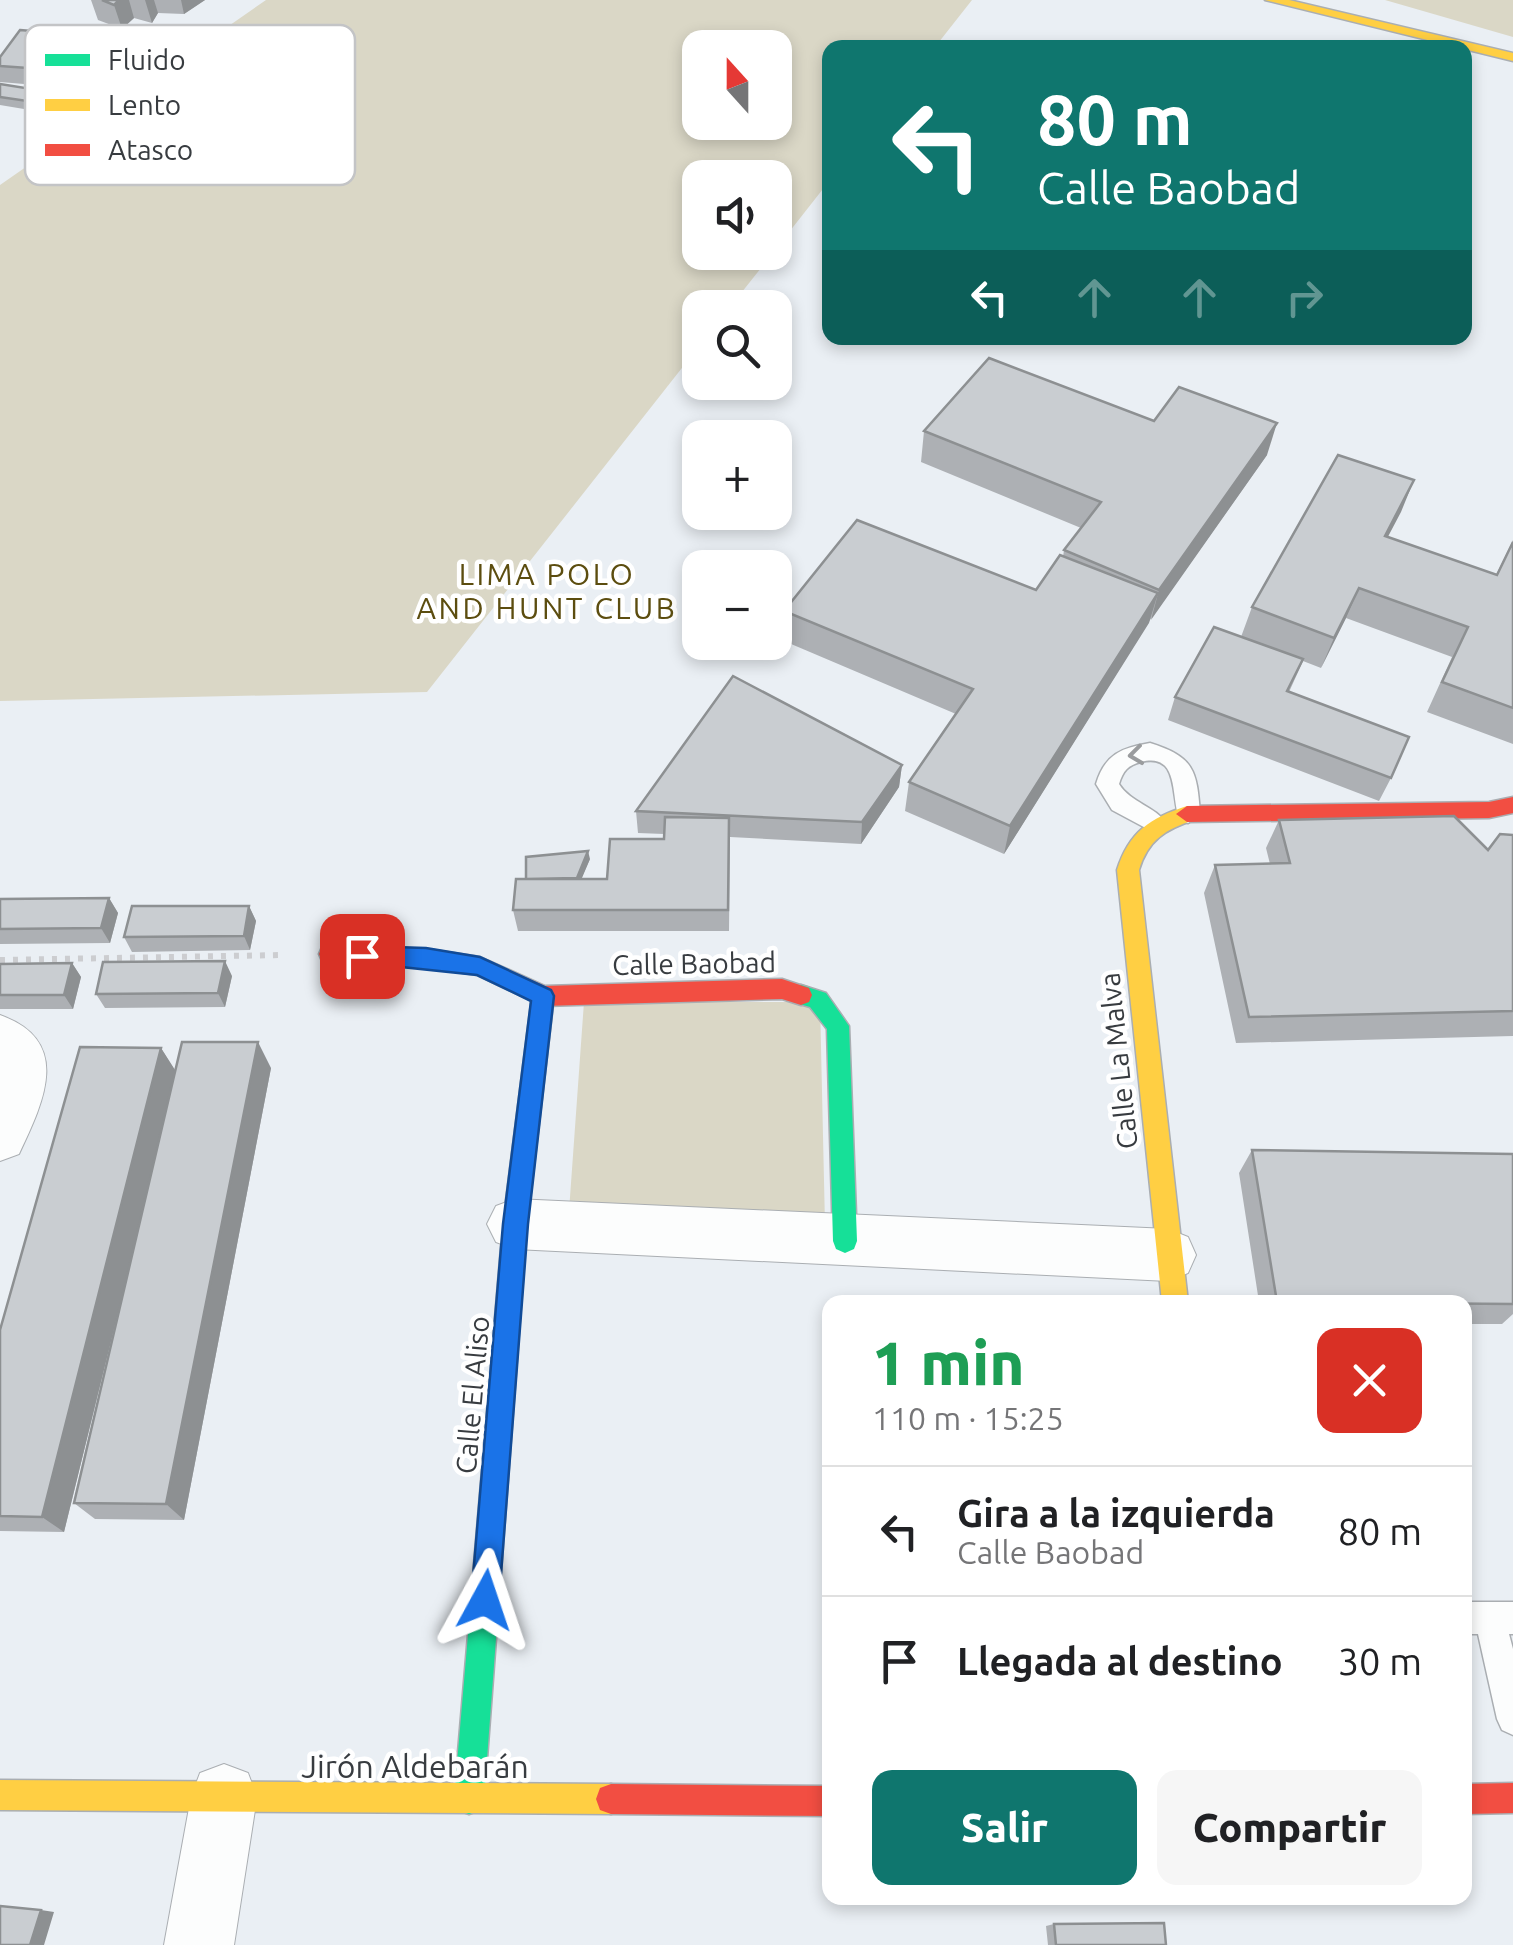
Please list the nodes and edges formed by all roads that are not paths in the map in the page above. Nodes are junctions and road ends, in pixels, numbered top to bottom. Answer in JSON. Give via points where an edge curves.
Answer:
{"nodes":[{"id":1,"x":1272,"y":0,"type":"edge"},
{"id":2,"x":1336,"y":0,"type":"edge"},
{"id":3,"x":1441,"y":40,"type":"edge"},
{"id":4,"x":1513,"y":46,"type":"edge"},
{"id":5,"x":1472,"y":47,"type":"edge"},
{"id":6,"x":1513,"y":57,"type":"edge"},
{"id":7,"x":1513,"y":805,"type":"edge"},
{"id":8,"x":1188,"y":814,"type":"junction"},
{"id":9,"x":1156,"y":824,"type":"junction"},
{"id":10,"x":330,"y":954,"type":"road end"},
{"id":11,"x":543,"y":996,"type":"junction"},
{"id":12,"x":0,"y":1037,"type":"edge"},
{"id":13,"x":0,"y":1137,"type":"edge"},
{"id":14,"x":515,"y":1224,"type":"junction"},
{"id":15,"x":845,"y":1240,"type":"junction"},
{"id":16,"x":1171,"y":1279,"type":"edge"},
{"id":17,"x":1489,"y":1618,"type":"edge"},
{"id":18,"x":1513,"y":1719,"type":"edge"},
{"id":19,"x":0,"y":1795,"type":"edge"},
{"id":20,"x":224,"y":1797,"type":"junction"},
{"id":21,"x":1513,"y":1798,"type":"edge"},
{"id":22,"x":469,"y":1799,"type":"junction"},
{"id":23,"x":1472,"y":1799,"type":"edge"},
{"id":24,"x":822,"y":1800,"type":"edge"},
{"id":25,"x":199,"y":1945,"type":"edge"}],
"edges":[{"from":1,"to":3,"type":"street"},
{"from":2,"to":4,"type":"street"},
{"from":5,"to":6,"type":"street"},
{"from":7,"to":8,"type":"street"},
{"from":8,"to":9,"type":"street"},
{"from":8,"to":9,"type":"lane","one_way":true,"via":[[1190,796],[1180,770],[1152,752],[1126,753],[1112,765],[1111,789],[1122,805]]},
{"from":9,"to":16,"type":"street","name":"Calle La Malva","via":[[1133,846],[1128,870]]},
{"from":10,"to":11,"type":"street","name":"Calle Baobad","via":[[480,966]]},
{"from":11,"to":14,"type":"street","name":"Calle El Aliso"},
{"from":11,"to":15,"type":"street","name":"Calle Baobad","via":[[782,989],[818,1000],[838,1026]]},
{"from":12,"to":13,"type":"street","via":[[12,1041],[23,1068]]},
{"from":14,"to":15,"type":"street"},
{"from":14,"to":22,"type":"street","name":"Calle El Aliso"},
{"from":15,"to":16,"type":"street"},
{"from":17,"to":18,"type":"lane"},
{"from":19,"to":20,"type":"street","name":"Jirón Aldebarán"},
{"from":20,"to":22,"type":"street","name":"Jirón Aldebarán"},
{"from":20,"to":25,"type":"street"},
{"from":21,"to":23,"type":"street"},
{"from":22,"to":24,"type":"street","name":"Jirón Aldebarán"}]}
